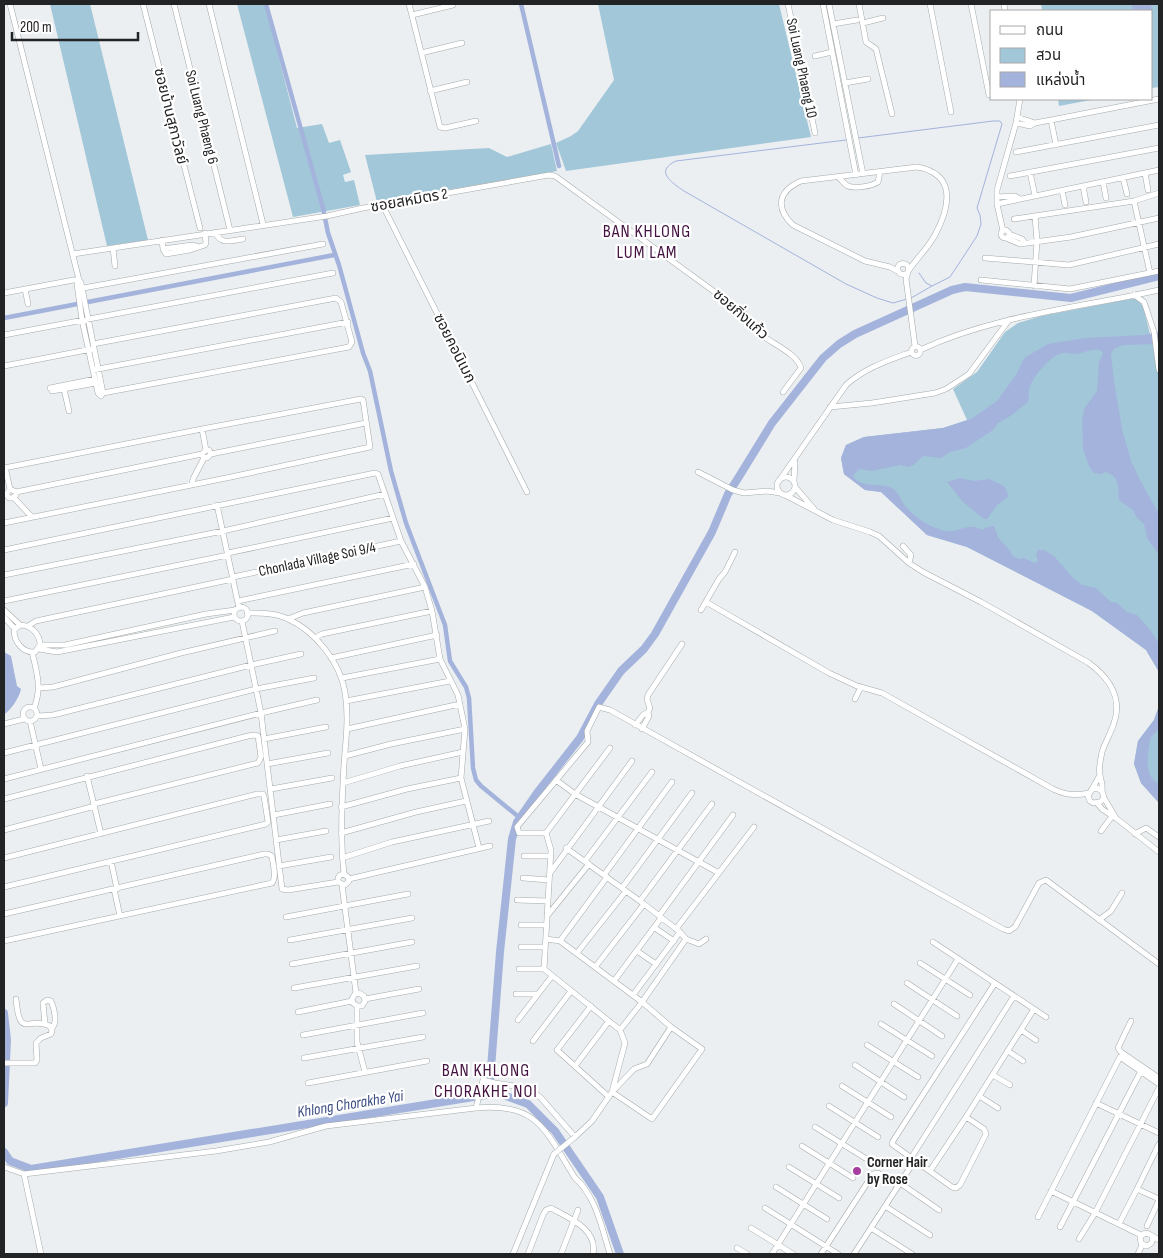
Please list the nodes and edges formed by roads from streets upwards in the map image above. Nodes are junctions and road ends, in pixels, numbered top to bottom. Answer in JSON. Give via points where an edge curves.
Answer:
{"nodes":[{"id":1,"x":10,"y":4,"type":"edge"},
{"id":2,"x":142,"y":4,"type":"edge"},
{"id":3,"x":174,"y":4,"type":"edge"},
{"id":4,"x":208,"y":4,"type":"edge"},
{"id":5,"x":409,"y":4,"type":"edge"},
{"id":6,"x":788,"y":4,"type":"edge"},
{"id":7,"x":823,"y":4,"type":"edge"},
{"id":8,"x":829,"y":4,"type":"edge"},
{"id":9,"x":859,"y":4,"type":"edge"},
{"id":10,"x":930,"y":4,"type":"edge"},
{"id":11,"x":971,"y":4,"type":"edge"},
{"id":12,"x":453,"y":5,"type":"edge"},
{"id":13,"x":412,"y":15,"type":"junction"},
{"id":14,"x":883,"y":18,"type":"dead end"},
{"id":15,"x":857,"y":20,"type":"dead end"},
{"id":16,"x":863,"y":23,"type":"junction"},
{"id":17,"x":833,"y":24,"type":"junction"},
{"id":18,"x":462,"y":43,"type":"dead end"},
{"id":19,"x":832,"y":52,"type":"junction"},
{"id":20,"x":421,"y":53,"type":"junction"},
{"id":21,"x":815,"y":56,"type":"dead end"},
{"id":22,"x":868,"y":78,"type":"dead end"},
{"id":23,"x":467,"y":82,"type":"dead end"},
{"id":24,"x":845,"y":83,"type":"junction"},
{"id":25,"x":430,"y":91,"type":"junction"},
{"id":26,"x":990,"y":95,"type":"dead end"},
{"id":27,"x":1020,"y":100,"type":"edge"},
{"id":28,"x":1159,"y":100,"type":"edge"},
{"id":29,"x":950,"y":112,"type":"dead end"},
{"id":30,"x":892,"y":114,"type":"dead end"},
{"id":31,"x":1016,"y":120,"type":"junction"},
{"id":32,"x":1052,"y":120,"type":"junction"},
{"id":33,"x":476,"y":121,"type":"dead end"},
{"id":34,"x":1159,"y":125,"type":"edge"},
{"id":35,"x":815,"y":133,"type":"dead end"},
{"id":36,"x":1056,"y":145,"type":"junction"},
{"id":37,"x":1159,"y":148,"type":"edge"},
{"id":38,"x":1016,"y":152,"type":"dead end"},
{"id":39,"x":1159,"y":170,"type":"edge"},
{"id":40,"x":880,"y":172,"type":"junction"},
{"id":41,"x":1030,"y":172,"type":"junction"},
{"id":42,"x":1145,"y":173,"type":"junction"},
{"id":43,"x":864,"y":174,"type":"junction"},
{"id":44,"x":856,"y":175,"type":"junction"},
{"id":45,"x":555,"y":176,"type":"joint"},
{"id":46,"x":1010,"y":176,"type":"dead end"},
{"id":47,"x":838,"y":177,"type":"junction"},
{"id":48,"x":1123,"y":178,"type":"junction"},
{"id":49,"x":1103,"y":182,"type":"junction"},
{"id":50,"x":1083,"y":186,"type":"junction"},
{"id":51,"x":1062,"y":190,"type":"junction"},
{"id":52,"x":1148,"y":190,"type":"dead end"},
{"id":53,"x":1159,"y":193,"type":"edge"},
{"id":54,"x":1127,"y":194,"type":"dead end"},
{"id":55,"x":997,"y":196,"type":"junction"},
{"id":56,"x":1035,"y":196,"type":"junction"},
{"id":57,"x":1106,"y":198,"type":"dead end"},
{"id":58,"x":1019,"y":199,"type":"junction"},
{"id":59,"x":1134,"y":201,"type":"junction"},
{"id":60,"x":1086,"y":202,"type":"dead end"},
{"id":61,"x":382,"y":204,"type":"junction"},
{"id":62,"x":997,"y":204,"type":"junction"},
{"id":63,"x":1065,"y":205,"type":"dead end"},
{"id":64,"x":1035,"y":216,"type":"junction"},
{"id":65,"x":1014,"y":218,"type":"dead end"},
{"id":66,"x":1159,"y":218,"type":"edge"},
{"id":67,"x":1139,"y":223,"type":"junction"},
{"id":68,"x":264,"y":224,"type":"junction"},
{"id":69,"x":200,"y":228,"type":"dead end"},
{"id":70,"x":230,"y":230,"type":"junction"},
{"id":71,"x":215,"y":232,"type":"junction"},
{"id":72,"x":205,"y":233,"type":"junction"},
{"id":73,"x":243,"y":239,"type":"dead end"},
{"id":74,"x":162,"y":240,"type":"junction"},
{"id":75,"x":1037,"y":241,"type":"junction"},
{"id":76,"x":323,"y":244,"type":"dead end"},
{"id":77,"x":1159,"y":244,"type":"edge"},
{"id":78,"x":113,"y":248,"type":"junction"},
{"id":79,"x":1145,"y":248,"type":"junction"},
{"id":80,"x":73,"y":254,"type":"junction"},
{"id":81,"x":918,"y":257,"type":"junction"},
{"id":82,"x":985,"y":258,"type":"dead end"},
{"id":83,"x":1037,"y":262,"type":"junction"},
{"id":84,"x":902,"y":263,"type":"junction"},
{"id":85,"x":882,"y":265,"type":"junction"},
{"id":86,"x":115,"y":266,"type":"dead end"},
{"id":87,"x":908,"y":271,"type":"junction"},
{"id":88,"x":1159,"y":271,"type":"edge"},
{"id":89,"x":333,"y":273,"type":"dead end"},
{"id":90,"x":900,"y":273,"type":"junction"},
{"id":91,"x":1150,"y":273,"type":"junction"},
{"id":92,"x":79,"y":279,"type":"junction"},
{"id":93,"x":982,"y":280,"type":"dead end"},
{"id":94,"x":1034,"y":286,"type":"junction"},
{"id":95,"x":25,"y":289,"type":"junction"},
{"id":96,"x":907,"y":290,"type":"junction"},
{"id":97,"x":1159,"y":290,"type":"edge"},
{"id":98,"x":80,"y":291,"type":"junction"},
{"id":99,"x":1148,"y":292,"type":"junction"},
{"id":100,"x":4,"y":293,"type":"edge"},
{"id":101,"x":1134,"y":295,"type":"junction"},
{"id":102,"x":1144,"y":302,"type":"junction"},
{"id":103,"x":28,"y":304,"type":"dead end"},
{"id":104,"x":85,"y":319,"type":"junction"},
{"id":105,"x":1009,"y":320,"type":"junction"},
{"id":106,"x":348,"y":322,"type":"junction"},
{"id":107,"x":4,"y":335,"type":"edge"},
{"id":108,"x":915,"y":346,"type":"junction"},
{"id":109,"x":92,"y":347,"type":"junction"},
{"id":110,"x":920,"y":350,"type":"junction"},
{"id":111,"x":911,"y":352,"type":"junction"},
{"id":112,"x":4,"y":366,"type":"edge"},
{"id":113,"x":96,"y":370,"type":"junction"},
{"id":114,"x":1159,"y":370,"type":"edge"},
{"id":115,"x":95,"y":381,"type":"junction"},
{"id":116,"x":64,"y":389,"type":"junction"},
{"id":117,"x":783,"y":392,"type":"dead end"},
{"id":118,"x":102,"y":394,"type":"junction"},
{"id":119,"x":103,"y":402,"type":"dead end"},
{"id":120,"x":830,"y":407,"type":"junction"},
{"id":121,"x":69,"y":411,"type":"dead end"},
{"id":122,"x":366,"y":423,"type":"junction"},
{"id":123,"x":202,"y":429,"type":"junction"},
{"id":124,"x":204,"y":454,"type":"junction"},
{"id":125,"x":796,"y":459,"type":"junction"},
{"id":126,"x":4,"y":468,"type":"edge"},
{"id":127,"x":698,"y":472,"type":"dead end"},
{"id":128,"x":779,"y":480,"type":"junction"},
{"id":129,"x":794,"y":483,"type":"junction"},
{"id":130,"x":192,"y":484,"type":"junction"},
{"id":131,"x":767,"y":491,"type":"junction"},
{"id":132,"x":527,"y":492,"type":"dead end"},
{"id":133,"x":10,"y":493,"type":"edge"},
{"id":134,"x":385,"y":494,"type":"junction"},
{"id":135,"x":782,"y":494,"type":"junction"},
{"id":136,"x":217,"y":506,"type":"junction"},
{"id":137,"x":818,"y":513,"type":"junction"},
{"id":138,"x":32,"y":517,"type":"junction"},
{"id":139,"x":393,"y":518,"type":"junction"},
{"id":140,"x":4,"y":523,"type":"edge"},
{"id":141,"x":223,"y":530,"type":"junction"},
{"id":142,"x":402,"y":541,"type":"junction"},
{"id":143,"x":903,"y":546,"type":"dead end"},
{"id":144,"x":4,"y":550,"type":"edge"},
{"id":145,"x":735,"y":552,"type":"dead end"},
{"id":146,"x":228,"y":554,"type":"junction"},
{"id":147,"x":909,"y":563,"type":"junction"},
{"id":148,"x":414,"y":564,"type":"junction"},
{"id":149,"x":4,"y":576,"type":"edge"},
{"id":150,"x":233,"y":578,"type":"junction"},
{"id":151,"x":424,"y":587,"type":"junction"},
{"id":152,"x":4,"y":601,"type":"edge"},
{"id":153,"x":238,"y":601,"type":"junction"},
{"id":154,"x":706,"y":602,"type":"junction"},
{"id":155,"x":237,"y":609,"type":"junction"},
{"id":156,"x":4,"y":610,"type":"edge"},
{"id":157,"x":701,"y":610,"type":"dead end"},
{"id":158,"x":432,"y":611,"type":"junction"},
{"id":159,"x":247,"y":613,"type":"junction"},
{"id":160,"x":4,"y":617,"type":"edge"},
{"id":161,"x":234,"y":617,"type":"junction"},
{"id":162,"x":288,"y":619,"type":"junction"},
{"id":163,"x":242,"y":621,"type":"junction"},
{"id":164,"x":28,"y":626,"type":"junction"},
{"id":165,"x":17,"y":627,"type":"junction"},
{"id":166,"x":275,"y":631,"type":"dead end"},
{"id":167,"x":132,"y":633,"type":"junction"},
{"id":168,"x":436,"y":635,"type":"junction"},
{"id":169,"x":245,"y":638,"type":"junction"},
{"id":170,"x":315,"y":638,"type":"junction"},
{"id":171,"x":682,"y":644,"type":"dead end"},
{"id":172,"x":39,"y":647,"type":"junction"},
{"id":173,"x":32,"y":652,"type":"junction"},
{"id":174,"x":302,"y":654,"type":"dead end"},
{"id":175,"x":331,"y":658,"type":"junction"},
{"id":176,"x":440,"y":659,"type":"junction"},
{"id":177,"x":251,"y":665,"type":"junction"},
{"id":178,"x":314,"y":678,"type":"dead end"},
{"id":179,"x":342,"y":678,"type":"junction"},
{"id":180,"x":450,"y":682,"type":"junction"},
{"id":181,"x":861,"y":687,"type":"junction"},
{"id":182,"x":39,"y":688,"type":"junction"},
{"id":183,"x":256,"y":690,"type":"junction"},
{"id":184,"x":855,"y":699,"type":"dead end"},
{"id":185,"x":317,"y":700,"type":"dead end"},
{"id":186,"x":346,"y":701,"type":"junction"},
{"id":187,"x":460,"y":704,"type":"junction"},
{"id":188,"x":34,"y":708,"type":"junction"},
{"id":189,"x":261,"y":712,"type":"junction"},
{"id":190,"x":648,"y":712,"type":"junction"},
{"id":191,"x":37,"y":716,"type":"junction"},
{"id":192,"x":24,"y":719,"type":"junction"},
{"id":193,"x":30,"y":721,"type":"junction"},
{"id":194,"x":4,"y":724,"type":"edge"},
{"id":195,"x":635,"y":725,"type":"junction"},
{"id":196,"x":326,"y":727,"type":"dead end"},
{"id":197,"x":347,"y":729,"type":"junction"},
{"id":198,"x":465,"y":729,"type":"junction"},
{"id":199,"x":642,"y":729,"type":"junction"},
{"id":200,"x":264,"y":738,"type":"junction"},
{"id":201,"x":34,"y":745,"type":"junction"},
{"id":202,"x":610,"y":748,"type":"dead end"},
{"id":203,"x":463,"y":752,"type":"junction"},
{"id":204,"x":4,"y":753,"type":"edge"},
{"id":205,"x":328,"y":753,"type":"dead end"},
{"id":206,"x":345,"y":756,"type":"junction"},
{"id":207,"x":632,"y":761,"type":"dead end"},
{"id":208,"x":267,"y":764,"type":"junction"},
{"id":209,"x":40,"y":769,"type":"junction"},
{"id":210,"x":652,"y":772,"type":"dead end"},
{"id":211,"x":1100,"y":775,"type":"junction"},
{"id":212,"x":87,"y":776,"type":"junction"},
{"id":213,"x":332,"y":778,"type":"dead end"},
{"id":214,"x":461,"y":778,"type":"junction"},
{"id":215,"x":4,"y":779,"type":"edge"},
{"id":216,"x":556,"y":780,"type":"junction"},
{"id":217,"x":343,"y":782,"type":"junction"},
{"id":218,"x":672,"y":782,"type":"dead end"},
{"id":219,"x":271,"y":789,"type":"junction"},
{"id":220,"x":1102,"y":790,"type":"junction"},
{"id":221,"x":1090,"y":792,"type":"junction"},
{"id":222,"x":692,"y":793,"type":"dead end"},
{"id":223,"x":575,"y":794,"type":"junction"},
{"id":224,"x":1077,"y":796,"type":"junction"},
{"id":225,"x":4,"y":798,"type":"edge"},
{"id":226,"x":1104,"y":798,"type":"junction"},
{"id":227,"x":466,"y":801,"type":"junction"},
{"id":228,"x":1090,"y":801,"type":"junction"},
{"id":229,"x":1097,"y":803,"type":"junction"},
{"id":230,"x":330,"y":804,"type":"dead end"},
{"id":231,"x":712,"y":804,"type":"dead end"},
{"id":232,"x":94,"y":805,"type":"junction"},
{"id":233,"x":341,"y":807,"type":"junction"},
{"id":234,"x":598,"y":807,"type":"junction"},
{"id":235,"x":274,"y":815,"type":"junction"},
{"id":236,"x":733,"y":815,"type":"dead end"},
{"id":237,"x":1114,"y":816,"type":"junction"},
{"id":238,"x":618,"y":818,"type":"junction"},
{"id":239,"x":489,"y":821,"type":"dead end"},
{"id":240,"x":473,"y":824,"type":"junction"},
{"id":241,"x":754,"y":827,"type":"dead end"},
{"id":242,"x":638,"y":829,"type":"junction"},
{"id":243,"x":4,"y":830,"type":"edge"},
{"id":244,"x":326,"y":830,"type":"dead end"},
{"id":245,"x":1101,"y":831,"type":"dead end"},
{"id":246,"x":340,"y":833,"type":"junction"},
{"id":247,"x":546,"y":833,"type":"junction"},
{"id":248,"x":101,"y":834,"type":"junction"},
{"id":249,"x":1135,"y":834,"type":"junction"},
{"id":250,"x":1159,"y":837,"type":"edge"},
{"id":251,"x":276,"y":840,"type":"junction"},
{"id":252,"x":658,"y":840,"type":"junction"},
{"id":253,"x":490,"y":846,"type":"dead end"},
{"id":254,"x":479,"y":848,"type":"junction"},
{"id":255,"x":567,"y":848,"type":"junction"},
{"id":256,"x":678,"y":850,"type":"junction"},
{"id":257,"x":1159,"y":852,"type":"edge"},
{"id":258,"x":524,"y":856,"type":"dead end"},
{"id":259,"x":550,"y":856,"type":"junction"},
{"id":260,"x":331,"y":857,"type":"dead end"},
{"id":261,"x":4,"y":858,"type":"edge"},
{"id":262,"x":342,"y":858,"type":"junction"},
{"id":263,"x":111,"y":861,"type":"junction"},
{"id":264,"x":587,"y":862,"type":"junction"},
{"id":265,"x":699,"y":862,"type":"junction"},
{"id":266,"x":279,"y":866,"type":"junction"},
{"id":267,"x":549,"y":873,"type":"junction"},
{"id":268,"x":719,"y":873,"type":"junction"},
{"id":269,"x":344,"y":874,"type":"junction"},
{"id":270,"x":606,"y":876,"type":"junction"},
{"id":271,"x":523,"y":878,"type":"dead end"},
{"id":272,"x":349,"y":879,"type":"junction"},
{"id":273,"x":549,"y":880,"type":"junction"},
{"id":274,"x":340,"y":884,"type":"junction"},
{"id":275,"x":4,"y":887,"type":"edge"},
{"id":276,"x":116,"y":889,"type":"junction"},
{"id":277,"x":624,"y":889,"type":"junction"},
{"id":278,"x":1122,"y":893,"type":"dead end"},
{"id":279,"x":408,"y":894,"type":"dead end"},
{"id":280,"x":517,"y":900,"type":"dead end"},
{"id":281,"x":548,"y":902,"type":"junction"},
{"id":282,"x":642,"y":902,"type":"junction"},
{"id":283,"x":346,"y":906,"type":"junction"},
{"id":284,"x":4,"y":914,"type":"edge"},
{"id":285,"x":120,"y":916,"type":"junction"},
{"id":286,"x":547,"y":916,"type":"junction"},
{"id":287,"x":286,"y":917,"type":"dead end"},
{"id":288,"x":660,"y":917,"type":"junction"},
{"id":289,"x":412,"y":918,"type":"dead end"},
{"id":290,"x":1099,"y":920,"type":"junction"},
{"id":291,"x":521,"y":925,"type":"dead end"},
{"id":292,"x":547,"y":925,"type":"junction"},
{"id":293,"x":654,"y":928,"type":"junction"},
{"id":294,"x":348,"y":929,"type":"junction"},
{"id":295,"x":678,"y":931,"type":"junction"},
{"id":296,"x":546,"y":939,"type":"junction"},
{"id":297,"x":686,"y":939,"type":"junction"},
{"id":298,"x":706,"y":939,"type":"dead end"},
{"id":299,"x":290,"y":940,"type":"dead end"},
{"id":300,"x":4,"y":941,"type":"edge"},
{"id":301,"x":560,"y":941,"type":"junction"},
{"id":302,"x":674,"y":941,"type":"junction"},
{"id":303,"x":412,"y":942,"type":"dead end"},
{"id":304,"x":933,"y":942,"type":"dead end"},
{"id":305,"x":521,"y":947,"type":"dead end"},
{"id":306,"x":545,"y":947,"type":"junction"},
{"id":307,"x":637,"y":951,"type":"junction"},
{"id":308,"x":351,"y":953,"type":"junction"},
{"id":309,"x":577,"y":953,"type":"junction"},
{"id":310,"x":958,"y":959,"type":"junction"},
{"id":311,"x":920,"y":963,"type":"dead end"},
{"id":312,"x":292,"y":964,"type":"dead end"},
{"id":313,"x":656,"y":964,"type":"junction"},
{"id":314,"x":1159,"y":964,"type":"edge"},
{"id":315,"x":417,"y":966,"type":"dead end"},
{"id":316,"x":596,"y":966,"type":"junction"},
{"id":317,"x":519,"y":969,"type":"dead end"},
{"id":318,"x":544,"y":969,"type":"junction"},
{"id":319,"x":552,"y":976,"type":"junction"},
{"id":320,"x":355,"y":977,"type":"junction"},
{"id":321,"x":944,"y":978,"type":"junction"},
{"id":322,"x":614,"y":981,"type":"junction"},
{"id":323,"x":907,"y":983,"type":"dead end"},
{"id":324,"x":994,"y":983,"type":"junction"},
{"id":325,"x":294,"y":988,"type":"dead end"},
{"id":326,"x":419,"y":989,"type":"dead end"},
{"id":327,"x":571,"y":991,"type":"junction"},
{"id":328,"x":356,"y":993,"type":"junction"},
{"id":329,"x":516,"y":994,"type":"dead end"},
{"id":330,"x":538,"y":994,"type":"junction"},
{"id":331,"x":633,"y":995,"type":"junction"},
{"id":332,"x":970,"y":995,"type":"dead end"},
{"id":333,"x":1014,"y":996,"type":"junction"},
{"id":334,"x":16,"y":998,"type":"dead end"},
{"id":335,"x":365,"y":999,"type":"junction"},
{"id":336,"x":932,"y":999,"type":"junction"},
{"id":337,"x":352,"y":1001,"type":"junction"},
{"id":338,"x":642,"y":1002,"type":"junction"},
{"id":339,"x":894,"y":1004,"type":"dead end"},
{"id":340,"x":357,"y":1006,"type":"junction"},
{"id":341,"x":590,"y":1006,"type":"junction"},
{"id":342,"x":1034,"y":1009,"type":"junction"},
{"id":343,"x":298,"y":1012,"type":"dead end"},
{"id":344,"x":423,"y":1013,"type":"dead end"},
{"id":345,"x":957,"y":1016,"type":"dead end"},
{"id":346,"x":1046,"y":1017,"type":"dead end"},
{"id":347,"x":518,"y":1020,"type":"dead end"},
{"id":348,"x":919,"y":1020,"type":"junction"},
{"id":349,"x":609,"y":1021,"type":"junction"},
{"id":350,"x":1131,"y":1021,"type":"dead end"},
{"id":351,"x":45,"y":1024,"type":"junction"},
{"id":352,"x":881,"y":1024,"type":"dead end"},
{"id":353,"x":356,"y":1025,"type":"junction"},
{"id":354,"x":670,"y":1027,"type":"junction"},
{"id":355,"x":52,"y":1028,"type":"junction"},
{"id":356,"x":620,"y":1030,"type":"junction"},
{"id":357,"x":1021,"y":1030,"type":"junction"},
{"id":358,"x":303,"y":1035,"type":"dead end"},
{"id":359,"x":942,"y":1036,"type":"dead end"},
{"id":360,"x":423,"y":1037,"type":"dead end"},
{"id":361,"x":906,"y":1040,"type":"junction"},
{"id":362,"x":1036,"y":1040,"type":"dead end"},
{"id":363,"x":533,"y":1042,"type":"dead end"},
{"id":364,"x":867,"y":1045,"type":"dead end"},
{"id":365,"x":358,"y":1049,"type":"junction"},
{"id":366,"x":1008,"y":1051,"type":"junction"},
{"id":367,"x":932,"y":1056,"type":"dead end"},
{"id":368,"x":304,"y":1058,"type":"dead end"},
{"id":369,"x":427,"y":1061,"type":"dead end"},
{"id":370,"x":893,"y":1061,"type":"junction"},
{"id":371,"x":1023,"y":1061,"type":"dead end"},
{"id":372,"x":4,"y":1063,"type":"edge"},
{"id":373,"x":854,"y":1065,"type":"dead end"},
{"id":374,"x":575,"y":1066,"type":"junction"},
{"id":375,"x":1141,"y":1071,"type":"junction"},
{"id":376,"x":365,"y":1072,"type":"junction"},
{"id":377,"x":993,"y":1075,"type":"junction"},
{"id":378,"x":918,"y":1077,"type":"dead end"},
{"id":379,"x":1159,"y":1078,"type":"edge"},
{"id":380,"x":880,"y":1081,"type":"junction"},
{"id":381,"x":308,"y":1083,"type":"dead end"},
{"id":382,"x":1159,"y":1084,"type":"edge"},
{"id":383,"x":1010,"y":1085,"type":"dead end"},
{"id":384,"x":842,"y":1086,"type":"dead end"},
{"id":385,"x":1159,"y":1088,"type":"edge"},
{"id":386,"x":612,"y":1092,"type":"junction"},
{"id":387,"x":979,"y":1096,"type":"junction"},
{"id":388,"x":608,"y":1097,"type":"junction"},
{"id":389,"x":904,"y":1097,"type":"dead end"},
{"id":390,"x":867,"y":1102,"type":"junction"},
{"id":391,"x":1096,"y":1103,"type":"junction"},
{"id":392,"x":476,"y":1106,"type":"junction"},
{"id":393,"x":829,"y":1106,"type":"dead end"},
{"id":394,"x":998,"y":1108,"type":"dead end"},
{"id":395,"x":1119,"y":1113,"type":"junction"},
{"id":396,"x":966,"y":1117,"type":"junction"},
{"id":397,"x":891,"y":1118,"type":"dead end"},
{"id":398,"x":855,"y":1122,"type":"junction"},
{"id":399,"x":1141,"y":1124,"type":"junction"},
{"id":400,"x":815,"y":1126,"type":"dead end"},
{"id":401,"x":1159,"y":1132,"type":"edge"},
{"id":402,"x":575,"y":1137,"type":"junction"},
{"id":403,"x":878,"y":1137,"type":"dead end"},
{"id":404,"x":842,"y":1143,"type":"junction"},
{"id":405,"x":1159,"y":1144,"type":"edge"},
{"id":406,"x":802,"y":1146,"type":"dead end"},
{"id":407,"x":865,"y":1158,"type":"dead end"},
{"id":408,"x":913,"y":1159,"type":"junction"},
{"id":409,"x":829,"y":1163,"type":"junction"},
{"id":410,"x":4,"y":1167,"type":"edge"},
{"id":411,"x":789,"y":1167,"type":"dead end"},
{"id":412,"x":930,"y":1171,"type":"junction"},
{"id":413,"x":24,"y":1174,"type":"junction"},
{"id":414,"x":852,"y":1178,"type":"dead end"},
{"id":415,"x":816,"y":1184,"type":"junction"},
{"id":416,"x":899,"y":1184,"type":"junction"},
{"id":417,"x":776,"y":1187,"type":"dead end"},
{"id":418,"x":1137,"y":1189,"type":"junction"},
{"id":419,"x":1051,"y":1191,"type":"junction"},
{"id":420,"x":839,"y":1198,"type":"dead end"},
{"id":421,"x":1159,"y":1200,"type":"edge"},
{"id":422,"x":1073,"y":1202,"type":"junction"},
{"id":423,"x":804,"y":1204,"type":"junction"},
{"id":424,"x":885,"y":1206,"type":"junction"},
{"id":425,"x":765,"y":1208,"type":"dead end"},
{"id":426,"x":578,"y":1210,"type":"dead end"},
{"id":427,"x":939,"y":1210,"type":"dead end"},
{"id":428,"x":1095,"y":1213,"type":"junction"},
{"id":429,"x":1038,"y":1217,"type":"dead end"},
{"id":430,"x":827,"y":1219,"type":"dead end"},
{"id":431,"x":574,"y":1221,"type":"junction"},
{"id":432,"x":1119,"y":1224,"type":"junction"},
{"id":433,"x":790,"y":1225,"type":"junction"},
{"id":434,"x":1146,"y":1226,"type":"dead end"},
{"id":435,"x":1060,"y":1227,"type":"dead end"},
{"id":436,"x":751,"y":1228,"type":"dead end"},
{"id":437,"x":871,"y":1228,"type":"junction"},
{"id":438,"x":1141,"y":1235,"type":"junction"},
{"id":439,"x":930,"y":1236,"type":"dead end"},
{"id":440,"x":1152,"y":1236,"type":"junction"},
{"id":441,"x":1079,"y":1240,"type":"dead end"},
{"id":442,"x":1159,"y":1240,"type":"edge"},
{"id":443,"x":778,"y":1244,"type":"junction"},
{"id":444,"x":1142,"y":1245,"type":"junction"},
{"id":445,"x":826,"y":1247,"type":"junction"},
{"id":446,"x":737,"y":1248,"type":"dead end"},
{"id":447,"x":855,"y":1252,"type":"edge"},
{"id":448,"x":41,"y":1254,"type":"edge"},
{"id":449,"x":513,"y":1254,"type":"edge"},
{"id":450,"x":528,"y":1254,"type":"edge"},
{"id":451,"x":561,"y":1254,"type":"edge"},
{"id":452,"x":593,"y":1254,"type":"edge"},
{"id":453,"x":610,"y":1254,"type":"edge"},
{"id":454,"x":747,"y":1254,"type":"edge"},
{"id":455,"x":772,"y":1254,"type":"edge"},
{"id":456,"x":793,"y":1254,"type":"edge"},
{"id":457,"x":821,"y":1254,"type":"edge"},
{"id":458,"x":838,"y":1254,"type":"edge"},
{"id":459,"x":863,"y":1254,"type":"edge"},
{"id":460,"x":912,"y":1254,"type":"edge"},
{"id":461,"x":1138,"y":1254,"type":"edge"}],
"edges":[{"from":1,"to":80,"type":"street"},
{"from":2,"to":69,"type":"street","name":"ซอยบ้านสุภาวัลย์"},
{"from":3,"to":70,"type":"street","name":"Soi Luang Phaeng 6"},
{"from":4,"to":68,"type":"street"},
{"from":5,"to":13,"type":"street"},
{"from":6,"to":35,"type":"street","name":"Soi Luang Phaeng 10"},
{"from":7,"to":19,"type":"street"},
{"from":8,"to":17,"type":"street"},
{"from":9,"to":16,"type":"street"},
{"from":10,"to":29,"type":"street"},
{"from":11,"to":26,"type":"street"},
{"from":12,"to":13,"type":"street"},
{"from":13,"to":20,"type":"street"},
{"from":14,"to":16,"type":"street"},
{"from":15,"to":17,"type":"street"},
{"from":16,"to":30,"type":"street","via":[[866,42],[876,49]]},
{"from":17,"to":24,"type":"street"},
{"from":18,"to":20,"type":"street"},
{"from":19,"to":21,"type":"street"},
{"from":19,"to":44,"type":"street"},
{"from":20,"to":25,"type":"street"},
{"from":22,"to":24,"type":"street"},
{"from":23,"to":25,"type":"street"},
{"from":24,"to":43,"type":"street"},
{"from":25,"to":33,"type":"street","via":[[440,127]]},
{"from":27,"to":31,"type":"street"},
{"from":28,"to":32,"type":"street"},
{"from":31,"to":32,"type":"street","via":[[1030,126]]},
{"from":31,"to":55,"type":"street"},
{"from":32,"to":36,"type":"street"},
{"from":34,"to":36,"type":"street"},
{"from":36,"to":38,"type":"street"},
{"from":37,"to":41,"type":"street"},
{"from":39,"to":42,"type":"street"},
{"from":40,"to":43,"type":"street"},
{"from":40,"to":47,"type":"street","via":[[878,182],[872,185],[851,186]]},
{"from":40,"to":81,"type":"street","via":[[917,167],[929,169],[942,179],[946,188],[946,208],[935,234]]},
{"from":41,"to":46,"type":"street"},
{"from":41,"to":56,"type":"street"},
{"from":42,"to":48,"type":"street"},
{"from":42,"to":52,"type":"street"},
{"from":43,"to":44,"type":"street"},
{"from":44,"to":47,"type":"street"},
{"from":45,"to":61,"type":"street","name":"ซอยสหมิตร 2"},
{"from":45,"to":117,"type":"street","name":"ซอยกิ่งแก้ว","via":[[745,314],[750,325],[791,355],[801,368]]},
{"from":47,"to":85,"type":"street","via":[[800,180],[781,198],[782,211],[793,225]]},
{"from":48,"to":49,"type":"street"},
{"from":48,"to":54,"type":"street"},
{"from":49,"to":50,"type":"street"},
{"from":49,"to":57,"type":"street"},
{"from":50,"to":51,"type":"street"},
{"from":50,"to":60,"type":"street"},
{"from":51,"to":56,"type":"street"},
{"from":51,"to":63,"type":"street"},
{"from":53,"to":59,"type":"street"},
{"from":55,"to":58,"type":"street"},
{"from":55,"to":62,"type":"street"},
{"from":56,"to":58,"type":"street"},
{"from":58,"to":62,"type":"street"},
{"from":59,"to":64,"type":"street"},
{"from":59,"to":67,"type":"street"},
{"from":61,"to":68,"type":"street","name":"ซอยสหมิตร 2"},
{"from":61,"to":132,"type":"street","name":"ซอยคอนิเมก"},
{"from":62,"to":75,"type":"street","via":[[1006,234],[1024,242]]},
{"from":64,"to":65,"type":"street"},
{"from":64,"to":75,"type":"street"},
{"from":66,"to":67,"type":"street"},
{"from":67,"to":75,"type":"street"},
{"from":67,"to":79,"type":"street"},
{"from":68,"to":70,"type":"street","name":"ซอยสหมิตร 2"},
{"from":70,"to":71,"type":"street","name":"ซอยสหมิตร 2"},
{"from":71,"to":72,"type":"street","name":"ซอยสหมิตร 2"},
{"from":71,"to":73,"type":"street","via":[[219,240]]},
{"from":72,"to":74,"type":"street","name":"ซอยสหมิตร 2"},
{"from":72,"to":74,"type":"street","via":[[206,244],[200,248],[192,245],[163,250]]},
{"from":74,"to":78,"type":"street","name":"ซอยสหมิตร 2"},
{"from":75,"to":83,"type":"street"},
{"from":76,"to":98,"type":"street"},
{"from":77,"to":79,"type":"street"},
{"from":78,"to":80,"type":"street","name":"ซอยสหมิตร 2"},
{"from":78,"to":86,"type":"street"},
{"from":79,"to":83,"type":"street","via":[[1069,265]]},
{"from":79,"to":91,"type":"street"},
{"from":80,"to":92,"type":"street"},
{"from":81,"to":84,"type":"street"},
{"from":81,"to":87,"type":"street"},
{"from":82,"to":83,"type":"street"},
{"from":83,"to":94,"type":"street"},
{"from":84,"to":85,"type":"street"},
{"from":84,"to":87,"type":"street","via":[[908,266]]},
{"from":84,"to":90,"type":"street","via":[[898,267]]},
{"from":85,"to":90,"type":"street"},
{"from":87,"to":90,"type":"street"},
{"from":87,"to":96,"type":"street"},
{"from":88,"to":91,"type":"street"},
{"from":89,"to":104,"type":"street"},
{"from":90,"to":96,"type":"street"},
{"from":91,"to":94,"type":"street","via":[[1070,289]]},
{"from":92,"to":95,"type":"street"},
{"from":92,"to":98,"type":"street"},
{"from":93,"to":94,"type":"street"},
{"from":95,"to":100,"type":"street"},
{"from":95,"to":103,"type":"street"},
{"from":96,"to":108,"type":"street"},
{"from":97,"to":99,"type":"street"},
{"from":98,"to":104,"type":"street"},
{"from":99,"to":101,"type":"street"},
{"from":99,"to":102,"type":"street"},
{"from":101,"to":102,"type":"street"},
{"from":101,"to":105,"type":"street"},
{"from":102,"to":114,"type":"street","via":[[1154,332]]},
{"from":104,"to":107,"type":"street"},
{"from":104,"to":109,"type":"street"},
{"from":105,"to":110,"type":"street","via":[[945,338]]},
{"from":105,"to":120,"type":"street","via":[[968,374],[946,389]]},
{"from":106,"to":109,"type":"street","via":[[341,302],[336,298]]},
{"from":106,"to":113,"type":"street"},
{"from":106,"to":118,"type":"street","via":[[352,342],[349,347]]},
{"from":108,"to":110,"type":"street"},
{"from":108,"to":111,"type":"street"},
{"from":109,"to":112,"type":"street"},
{"from":109,"to":113,"type":"street"},
{"from":110,"to":111,"type":"street","via":[[917,355]]},
{"from":111,"to":120,"type":"street","via":[[856,376]]},
{"from":113,"to":115,"type":"street"},
{"from":113,"to":118,"type":"street"},
{"from":115,"to":116,"type":"street"},
{"from":115,"to":116,"type":"street","via":[[51,390]]},
{"from":115,"to":118,"type":"street","via":[[98,394]]},
{"from":116,"to":121,"type":"street"},
{"from":118,"to":119,"type":"street"},
{"from":120,"to":125,"type":"street"},
{"from":122,"to":123,"type":"street","via":[[361,399]]},
{"from":122,"to":124,"type":"street","via":[[211,454],[209,458]]},
{"from":122,"to":130,"type":"street","via":[[370,447]]},
{"from":123,"to":124,"type":"street"},
{"from":123,"to":126,"type":"street"},
{"from":124,"to":130,"type":"street"},
{"from":124,"to":133,"type":"street"},
{"from":125,"to":128,"type":"street"},
{"from":125,"to":129,"type":"street"},
{"from":126,"to":133,"type":"street"},
{"from":127,"to":131,"type":"street","via":[[732,490],[751,494]]},
{"from":128,"to":129,"type":"street","via":[[788,477]]},
{"from":128,"to":131,"type":"street"},
{"from":128,"to":135,"type":"street","via":[[777,488]]},
{"from":129,"to":135,"type":"street","via":[[793,492]]},
{"from":129,"to":137,"type":"street"},
{"from":130,"to":138,"type":"street"},
{"from":131,"to":135,"type":"street"},
{"from":133,"to":138,"type":"street"},
{"from":134,"to":136,"type":"street","via":[[378,474],[373,472]]},
{"from":134,"to":139,"type":"street"},
{"from":134,"to":141,"type":"street"},
{"from":135,"to":137,"type":"street"},
{"from":136,"to":141,"type":"street"},
{"from":136,"to":144,"type":"street"},
{"from":137,"to":147,"type":"street","via":[[879,536]]},
{"from":138,"to":140,"type":"street"},
{"from":139,"to":142,"type":"street"},
{"from":139,"to":146,"type":"street"},
{"from":141,"to":146,"type":"street"},
{"from":141,"to":149,"type":"street"},
{"from":142,"to":148,"type":"street"},
{"from":142,"to":150,"type":"street","name":"Chonlada Village Soi 9/4"},
{"from":143,"to":147,"type":"street","via":[[911,555]]},
{"from":145,"to":154,"type":"street"},
{"from":146,"to":150,"type":"street"},
{"from":146,"to":152,"type":"street"},
{"from":147,"to":211,"type":"street","via":[[1089,663],[1111,683],[1117,710],[1102,751]]},
{"from":148,"to":151,"type":"street"},
{"from":148,"to":153,"type":"street"},
{"from":150,"to":153,"type":"street"},
{"from":150,"to":164,"type":"street","name":"Chonlada Village Soi 9/4","via":[[36,621]]},
{"from":151,"to":158,"type":"street"},
{"from":151,"to":162,"type":"street","via":[[303,612]]},
{"from":153,"to":155,"type":"street"},
{"from":154,"to":157,"type":"street"},
{"from":154,"to":181,"type":"street","via":[[829,673]]},
{"from":155,"to":159,"type":"street","via":[[244,608]]},
{"from":155,"to":161,"type":"street"},
{"from":155,"to":167,"type":"street"},
{"from":156,"to":165,"type":"street"},
{"from":158,"to":168,"type":"street"},
{"from":158,"to":170,"type":"street"},
{"from":159,"to":162,"type":"street","via":[[272,614]]},
{"from":159,"to":163,"type":"street"},
{"from":160,"to":165,"type":"street"},
{"from":161,"to":163,"type":"street"},
{"from":161,"to":167,"type":"street"},
{"from":162,"to":170,"type":"street"},
{"from":163,"to":169,"type":"street"},
{"from":164,"to":165,"type":"street"},
{"from":164,"to":172,"type":"street","via":[[38,635]]},
{"from":165,"to":173,"type":"street","via":[[14,634],[19,645]]},
{"from":166,"to":169,"type":"street"},
{"from":167,"to":172,"type":"street"},
{"from":168,"to":175,"type":"street"},
{"from":168,"to":176,"type":"street"},
{"from":169,"to":177,"type":"street"},
{"from":169,"to":182,"type":"street"},
{"from":170,"to":175,"type":"street"},
{"from":171,"to":190,"type":"street","via":[[648,694]]},
{"from":172,"to":173,"type":"street"},
{"from":173,"to":182,"type":"street"},
{"from":174,"to":177,"type":"street"},
{"from":175,"to":179,"type":"street"},
{"from":176,"to":179,"type":"street"},
{"from":176,"to":180,"type":"street"},
{"from":177,"to":183,"type":"street"},
{"from":177,"to":191,"type":"street","via":[[54,715]]},
{"from":178,"to":183,"type":"street"},
{"from":179,"to":186,"type":"street"},
{"from":180,"to":186,"type":"street"},
{"from":180,"to":187,"type":"street"},
{"from":181,"to":184,"type":"street"},
{"from":181,"to":224,"type":"street","via":[[882,693],[1053,789]]},
{"from":182,"to":188,"type":"street"},
{"from":183,"to":189,"type":"street"},
{"from":183,"to":201,"type":"street"},
{"from":185,"to":189,"type":"street"},
{"from":186,"to":197,"type":"street"},
{"from":187,"to":197,"type":"street"},
{"from":187,"to":198,"type":"street"},
{"from":188,"to":191,"type":"street"},
{"from":188,"to":192,"type":"street","via":[[24,709]]},
{"from":189,"to":200,"type":"street"},
{"from":189,"to":209,"type":"street"},
{"from":190,"to":195,"type":"street"},
{"from":190,"to":199,"type":"street"},
{"from":191,"to":193,"type":"street"},
{"from":192,"to":193,"type":"street"},
{"from":192,"to":194,"type":"street"},
{"from":193,"to":201,"type":"street"},
{"from":195,"to":199,"type":"street"},
{"from":195,"to":216,"type":"street","via":[[599,707],[587,731],[588,742]]},
{"from":196,"to":200,"type":"street"},
{"from":197,"to":206,"type":"street"},
{"from":198,"to":203,"type":"street"},
{"from":198,"to":206,"type":"street"},
{"from":199,"to":290,"type":"street","via":[[1002,929],[1010,932],[1015,927],[1043,880]]},
{"from":200,"to":208,"type":"street"},
{"from":201,"to":204,"type":"street"},
{"from":201,"to":209,"type":"street"},
{"from":202,"to":223,"type":"street"},
{"from":203,"to":214,"type":"street"},
{"from":203,"to":217,"type":"street"},
{"from":205,"to":208,"type":"street"},
{"from":206,"to":217,"type":"street"},
{"from":207,"to":234,"type":"street"},
{"from":208,"to":219,"type":"street"},
{"from":209,"to":215,"type":"street"},
{"from":210,"to":238,"type":"street"},
{"from":211,"to":220,"type":"street"},
{"from":211,"to":221,"type":"street"},
{"from":212,"to":225,"type":"street"},
{"from":212,"to":232,"type":"street"},
{"from":212,"to":232,"type":"street","via":[[248,736],[257,735],[259,738],[261,757],[258,763]]},
{"from":213,"to":219,"type":"street"},
{"from":214,"to":227,"type":"street"},
{"from":214,"to":233,"type":"street"},
{"from":216,"to":223,"type":"street"},
{"from":216,"to":247,"type":"street","via":[[517,827],[518,833]]},
{"from":217,"to":233,"type":"street"},
{"from":218,"to":242,"type":"street"},
{"from":219,"to":235,"type":"street"},
{"from":220,"to":221,"type":"street","via":[[1097,788]]},
{"from":220,"to":226,"type":"street"},
{"from":221,"to":224,"type":"street"},
{"from":221,"to":228,"type":"street"},
{"from":222,"to":252,"type":"street"},
{"from":223,"to":234,"type":"street"},
{"from":223,"to":247,"type":"street"},
{"from":224,"to":228,"type":"street"},
{"from":226,"to":229,"type":"street"},
{"from":226,"to":237,"type":"street"},
{"from":227,"to":240,"type":"street"},
{"from":227,"to":246,"type":"street"},
{"from":228,"to":229,"type":"street"},
{"from":229,"to":237,"type":"street","via":[[1102,810]]},
{"from":230,"to":235,"type":"street"},
{"from":231,"to":256,"type":"street"},
{"from":232,"to":243,"type":"street"},
{"from":232,"to":248,"type":"street"},
{"from":233,"to":246,"type":"street"},
{"from":234,"to":238,"type":"street"},
{"from":234,"to":255,"type":"street"},
{"from":235,"to":251,"type":"street"},
{"from":236,"to":265,"type":"street"},
{"from":237,"to":245,"type":"street"},
{"from":237,"to":249,"type":"street"},
{"from":238,"to":242,"type":"street"},
{"from":238,"to":264,"type":"street"},
{"from":239,"to":240,"type":"street"},
{"from":240,"to":254,"type":"street"},
{"from":240,"to":262,"type":"street","via":[[392,842]]},
{"from":241,"to":268,"type":"street"},
{"from":242,"to":252,"type":"street"},
{"from":242,"to":270,"type":"street"},
{"from":244,"to":251,"type":"street"},
{"from":246,"to":262,"type":"street"},
{"from":247,"to":259,"type":"street"},
{"from":248,"to":261,"type":"street"},
{"from":248,"to":263,"type":"street","via":[[257,794],[264,796],[267,823]]},
{"from":249,"to":250,"type":"street","via":[[1146,828]]},
{"from":249,"to":257,"type":"street"},
{"from":251,"to":266,"type":"street"},
{"from":252,"to":256,"type":"street"},
{"from":252,"to":277,"type":"street"},
{"from":253,"to":254,"type":"street"},
{"from":254,"to":272,"type":"street"},
{"from":255,"to":264,"type":"street"},
{"from":255,"to":267,"type":"street"},
{"from":256,"to":265,"type":"street"},
{"from":256,"to":282,"type":"street"},
{"from":258,"to":259,"type":"street"},
{"from":259,"to":267,"type":"street"},
{"from":260,"to":266,"type":"street"},
{"from":262,"to":269,"type":"street"},
{"from":263,"to":275,"type":"street"},
{"from":263,"to":276,"type":"street"},
{"from":264,"to":270,"type":"street"},
{"from":264,"to":286,"type":"street"},
{"from":265,"to":268,"type":"street"},
{"from":265,"to":288,"type":"street"},
{"from":266,"to":274,"type":"street","via":[[284,890]]},
{"from":267,"to":273,"type":"street"},
{"from":268,"to":295,"type":"street"},
{"from":269,"to":272,"type":"street"},
{"from":269,"to":274,"type":"street","via":[[339,877]]},
{"from":270,"to":277,"type":"street"},
{"from":270,"to":301,"type":"street"},
{"from":271,"to":273,"type":"street"},
{"from":272,"to":274,"type":"street","via":[[346,884]]},
{"from":273,"to":281,"type":"street"},
{"from":274,"to":283,"type":"street"},
{"from":276,"to":284,"type":"street"},
{"from":276,"to":285,"type":"street"},
{"from":276,"to":285,"type":"street","via":[[268,854],[272,856],[272,883]]},
{"from":277,"to":282,"type":"street"},
{"from":277,"to":309,"type":"street"},
{"from":278,"to":290,"type":"street","via":[[1111,911]]},
{"from":279,"to":283,"type":"street"},
{"from":280,"to":281,"type":"street"},
{"from":281,"to":286,"type":"street"},
{"from":282,"to":288,"type":"street"},
{"from":282,"to":316,"type":"street"},
{"from":283,"to":287,"type":"street"},
{"from":283,"to":294,"type":"street"},
{"from":285,"to":300,"type":"street"},
{"from":286,"to":292,"type":"street"},
{"from":288,"to":293,"type":"street"},
{"from":288,"to":295,"type":"street"},
{"from":289,"to":294,"type":"street"},
{"from":290,"to":314,"type":"street"},
{"from":291,"to":292,"type":"street"},
{"from":292,"to":296,"type":"street"},
{"from":293,"to":302,"type":"street"},
{"from":293,"to":307,"type":"street"},
{"from":294,"to":299,"type":"street"},
{"from":294,"to":308,"type":"street"},
{"from":295,"to":297,"type":"street"},
{"from":295,"to":302,"type":"street"},
{"from":296,"to":301,"type":"street"},
{"from":296,"to":306,"type":"street"},
{"from":297,"to":298,"type":"street","via":[[699,944]]},
{"from":297,"to":338,"type":"street"},
{"from":301,"to":309,"type":"street"},
{"from":302,"to":313,"type":"street"},
{"from":303,"to":308,"type":"street"},
{"from":304,"to":310,"type":"street"},
{"from":305,"to":306,"type":"street"},
{"from":306,"to":318,"type":"street"},
{"from":307,"to":313,"type":"street"},
{"from":307,"to":322,"type":"street"},
{"from":308,"to":312,"type":"street"},
{"from":308,"to":320,"type":"street"},
{"from":309,"to":316,"type":"street"},
{"from":310,"to":321,"type":"street"},
{"from":310,"to":324,"type":"street"},
{"from":311,"to":321,"type":"street"},
{"from":313,"to":331,"type":"street"},
{"from":315,"to":320,"type":"street"},
{"from":316,"to":322,"type":"street"},
{"from":317,"to":318,"type":"street"},
{"from":318,"to":319,"type":"street"},
{"from":319,"to":327,"type":"street"},
{"from":319,"to":330,"type":"street"},
{"from":320,"to":325,"type":"street"},
{"from":320,"to":328,"type":"street"},
{"from":321,"to":332,"type":"street"},
{"from":321,"to":336,"type":"street"},
{"from":322,"to":331,"type":"street"},
{"from":323,"to":336,"type":"street"},
{"from":324,"to":333,"type":"street"},
{"from":324,"to":408,"type":"street","via":[[892,1143]]},
{"from":326,"to":335,"type":"street"},
{"from":327,"to":341,"type":"street"},
{"from":327,"to":363,"type":"street"},
{"from":328,"to":335,"type":"street"},
{"from":328,"to":337,"type":"street"},
{"from":329,"to":330,"type":"street"},
{"from":330,"to":347,"type":"street"},
{"from":331,"to":338,"type":"street"},
{"from":333,"to":342,"type":"street"},
{"from":333,"to":408,"type":"street"},
{"from":334,"to":351,"type":"street","via":[[22,1024]]},
{"from":335,"to":340,"type":"street","via":[[364,1004]]},
{"from":336,"to":345,"type":"street"},
{"from":336,"to":348,"type":"street"},
{"from":337,"to":340,"type":"street"},
{"from":337,"to":343,"type":"street"},
{"from":338,"to":354,"type":"street"},
{"from":338,"to":356,"type":"street"},
{"from":339,"to":348,"type":"street"},
{"from":340,"to":353,"type":"street"},
{"from":341,"to":349,"type":"street"},
{"from":341,"to":374,"type":"street","via":[[557,1050]]},
{"from":342,"to":346,"type":"street"},
{"from":342,"to":357,"type":"street"},
{"from":344,"to":353,"type":"street"},
{"from":348,"to":359,"type":"street"},
{"from":348,"to":361,"type":"street"},
{"from":349,"to":356,"type":"street"},
{"from":349,"to":374,"type":"street"},
{"from":350,"to":379,"type":"street","via":[[1118,1048]]},
{"from":351,"to":355,"type":"street"},
{"from":351,"to":355,"type":"street","via":[[43,1003],[47,1000],[51,1001],[53,1008],[55,1023]]},
{"from":352,"to":361,"type":"street"},
{"from":353,"to":358,"type":"street"},
{"from":353,"to":365,"type":"street"},
{"from":354,"to":386,"type":"street","via":[[647,1064],[634,1069]]},
{"from":354,"to":386,"type":"street","via":[[702,1050],[652,1118]]},
{"from":355,"to":372,"type":"street","via":[[51,1034],[36,1043],[36,1063]]},
{"from":356,"to":386,"type":"street","via":[[625,1043]]},
{"from":357,"to":362,"type":"street"},
{"from":357,"to":366,"type":"street"},
{"from":360,"to":365,"type":"street"},
{"from":361,"to":367,"type":"street"},
{"from":361,"to":370,"type":"street"},
{"from":364,"to":370,"type":"street"},
{"from":365,"to":368,"type":"street"},
{"from":365,"to":376,"type":"street"},
{"from":366,"to":371,"type":"street"},
{"from":366,"to":377,"type":"street"},
{"from":369,"to":376,"type":"street"},
{"from":370,"to":378,"type":"street"},
{"from":370,"to":380,"type":"street"},
{"from":373,"to":380,"type":"street"},
{"from":374,"to":388,"type":"street"},
{"from":375,"to":382,"type":"street"},
{"from":375,"to":391,"type":"street","via":[[1120,1057]]},
{"from":375,"to":395,"type":"street"},
{"from":376,"to":381,"type":"street"},
{"from":377,"to":383,"type":"street"},
{"from":377,"to":387,"type":"street"},
{"from":380,"to":389,"type":"street"},
{"from":380,"to":390,"type":"street"},
{"from":384,"to":390,"type":"street"},
{"from":385,"to":399,"type":"street"},
{"from":386,"to":388,"type":"street"},
{"from":387,"to":394,"type":"street"},
{"from":387,"to":396,"type":"street"},
{"from":388,"to":402,"type":"street","via":[[592,1121]]},
{"from":390,"to":397,"type":"street"},
{"from":390,"to":398,"type":"street"},
{"from":391,"to":395,"type":"street"},
{"from":391,"to":419,"type":"street"},
{"from":392,"to":402,"type":"street","via":[[483,1080],[529,1088]]},
{"from":392,"to":413,"type":"street","via":[[326,1126],[269,1142],[207,1152]]},
{"from":392,"to":453,"type":"street","via":[[506,1108],[533,1118],[593,1204]]},
{"from":393,"to":398,"type":"street"},
{"from":395,"to":399,"type":"street"},
{"from":395,"to":422,"type":"street"},
{"from":396,"to":412,"type":"street"},
{"from":396,"to":412,"type":"street","via":[[984,1129],[986,1134],[960,1185],[954,1188]]},
{"from":398,"to":403,"type":"street"},
{"from":398,"to":404,"type":"street"},
{"from":399,"to":401,"type":"street"},
{"from":399,"to":428,"type":"street"},
{"from":400,"to":404,"type":"street"},
{"from":402,"to":449,"type":"street","bridge":true,"via":[[554,1154]]},
{"from":404,"to":407,"type":"street"},
{"from":404,"to":409,"type":"street"},
{"from":405,"to":418,"type":"street"},
{"from":406,"to":409,"type":"street"},
{"from":408,"to":412,"type":"street"},
{"from":408,"to":416,"type":"street"},
{"from":409,"to":414,"type":"street"},
{"from":409,"to":415,"type":"street"},
{"from":410,"to":413,"type":"street"},
{"from":411,"to":415,"type":"street"},
{"from":413,"to":448,"type":"street"},
{"from":415,"to":420,"type":"street"},
{"from":415,"to":423,"type":"street"},
{"from":416,"to":424,"type":"street"},
{"from":416,"to":427,"type":"street"},
{"from":416,"to":445,"type":"street","via":[[878,1173],[873,1174]]},
{"from":417,"to":423,"type":"street"},
{"from":418,"to":421,"type":"street"},
{"from":418,"to":432,"type":"street"},
{"from":419,"to":422,"type":"street"},
{"from":419,"to":429,"type":"street"},
{"from":421,"to":434,"type":"street"},
{"from":422,"to":428,"type":"street"},
{"from":422,"to":435,"type":"street"},
{"from":423,"to":430,"type":"street"},
{"from":423,"to":433,"type":"street"},
{"from":424,"to":437,"type":"street"},
{"from":424,"to":439,"type":"street"},
{"from":425,"to":433,"type":"street"},
{"from":426,"to":431,"type":"street"},
{"from":428,"to":432,"type":"street"},
{"from":428,"to":441,"type":"street"},
{"from":431,"to":450,"type":"street","via":[[550,1208],[546,1210]]},
{"from":431,"to":451,"type":"street"},
{"from":431,"to":452,"type":"street","via":[[590,1237]]},
{"from":432,"to":438,"type":"street"},
{"from":433,"to":443,"type":"street"},
{"from":433,"to":445,"type":"street"},
{"from":436,"to":443,"type":"street"},
{"from":437,"to":447,"type":"street"},
{"from":437,"to":460,"type":"street"},
{"from":438,"to":440,"type":"street","via":[[1147,1233]]},
{"from":438,"to":444,"type":"street"},
{"from":440,"to":442,"type":"street"},
{"from":440,"to":444,"type":"street","via":[[1150,1244]]},
{"from":443,"to":455,"type":"street"},
{"from":443,"to":456,"type":"street"},
{"from":444,"to":461,"type":"street"},
{"from":445,"to":457,"type":"street"},
{"from":445,"to":458,"type":"street"},
{"from":446,"to":454,"type":"street"},
{"from":447,"to":459,"type":"street"}]}
